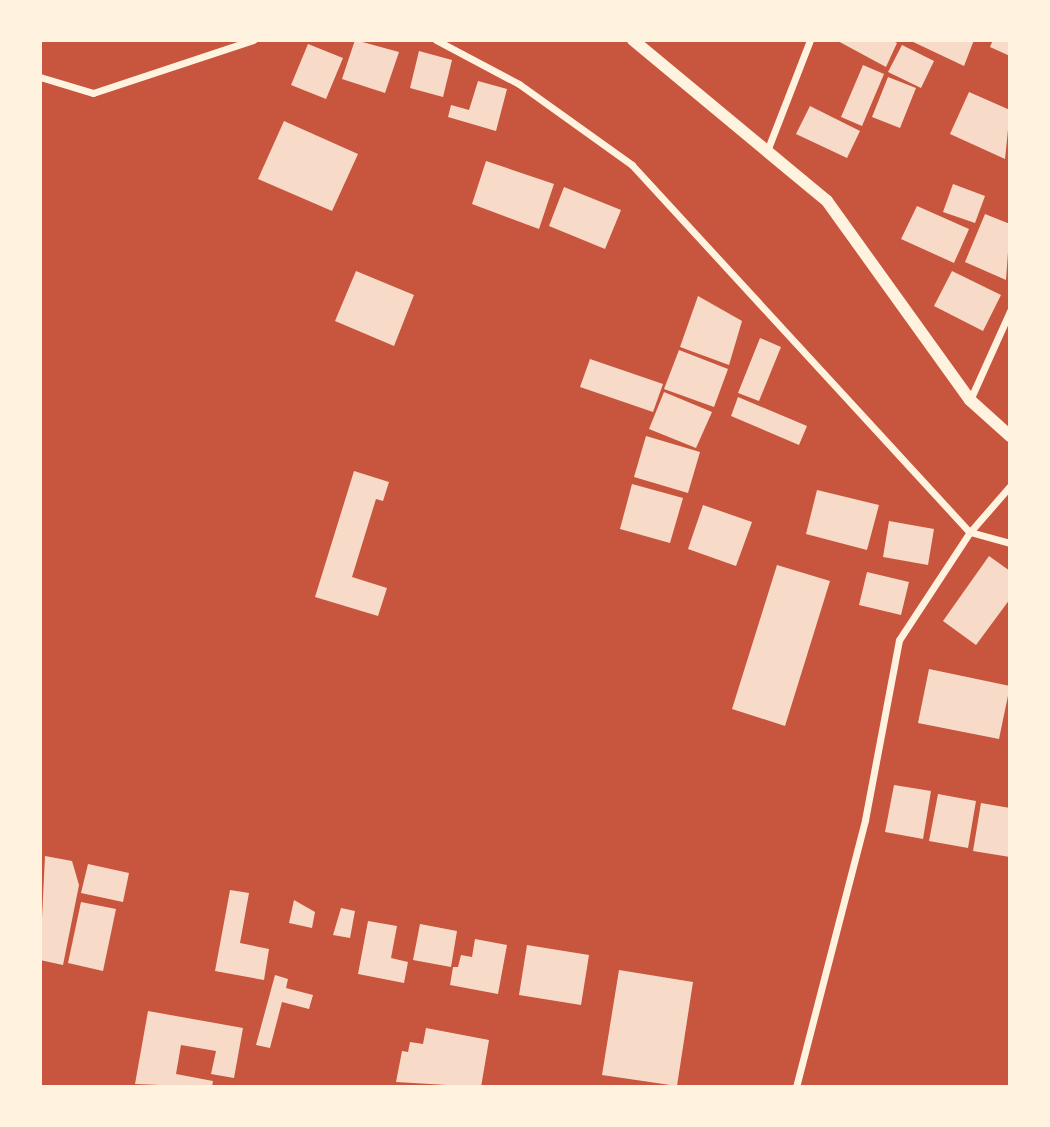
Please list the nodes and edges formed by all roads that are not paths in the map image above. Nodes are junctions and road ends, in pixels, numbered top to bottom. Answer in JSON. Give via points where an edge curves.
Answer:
{"nodes":[{"id":1,"x":253,"y":40,"type":"edge"},
{"id":2,"x":436,"y":40,"type":"edge"},
{"id":3,"x":633,"y":40,"type":"edge"},
{"id":4,"x":810,"y":40,"type":"edge"},
{"id":5,"x":40,"y":77,"type":"edge"},
{"id":6,"x":767,"y":151,"type":"junction"},
{"id":7,"x":1010,"y":311,"type":"edge"},
{"id":8,"x":971,"y":400,"type":"junction"},
{"id":9,"x":1010,"y":436,"type":"edge"},
{"id":10,"x":1010,"y":486,"type":"edge"},
{"id":11,"x":970,"y":533,"type":"junction"},
{"id":12,"x":1010,"y":543,"type":"edge"},
{"id":13,"x":796,"y":1087,"type":"edge"}],
"edges":[{"from":1,"to":5,"type":"street","via":[[93,93]]},
{"from":2,"to":11,"type":"street","via":[[519,84],[632,165]]},
{"from":3,"to":6,"type":"street"},
{"from":4,"to":6,"type":"street"},
{"from":6,"to":8,"type":"street","via":[[827,201]]},
{"from":7,"to":8,"type":"street"},
{"from":8,"to":9,"type":"street"},
{"from":10,"to":11,"type":"street"},
{"from":11,"to":12,"type":"street"},
{"from":11,"to":13,"type":"street","via":[[899,639],[864,820]]}]}
